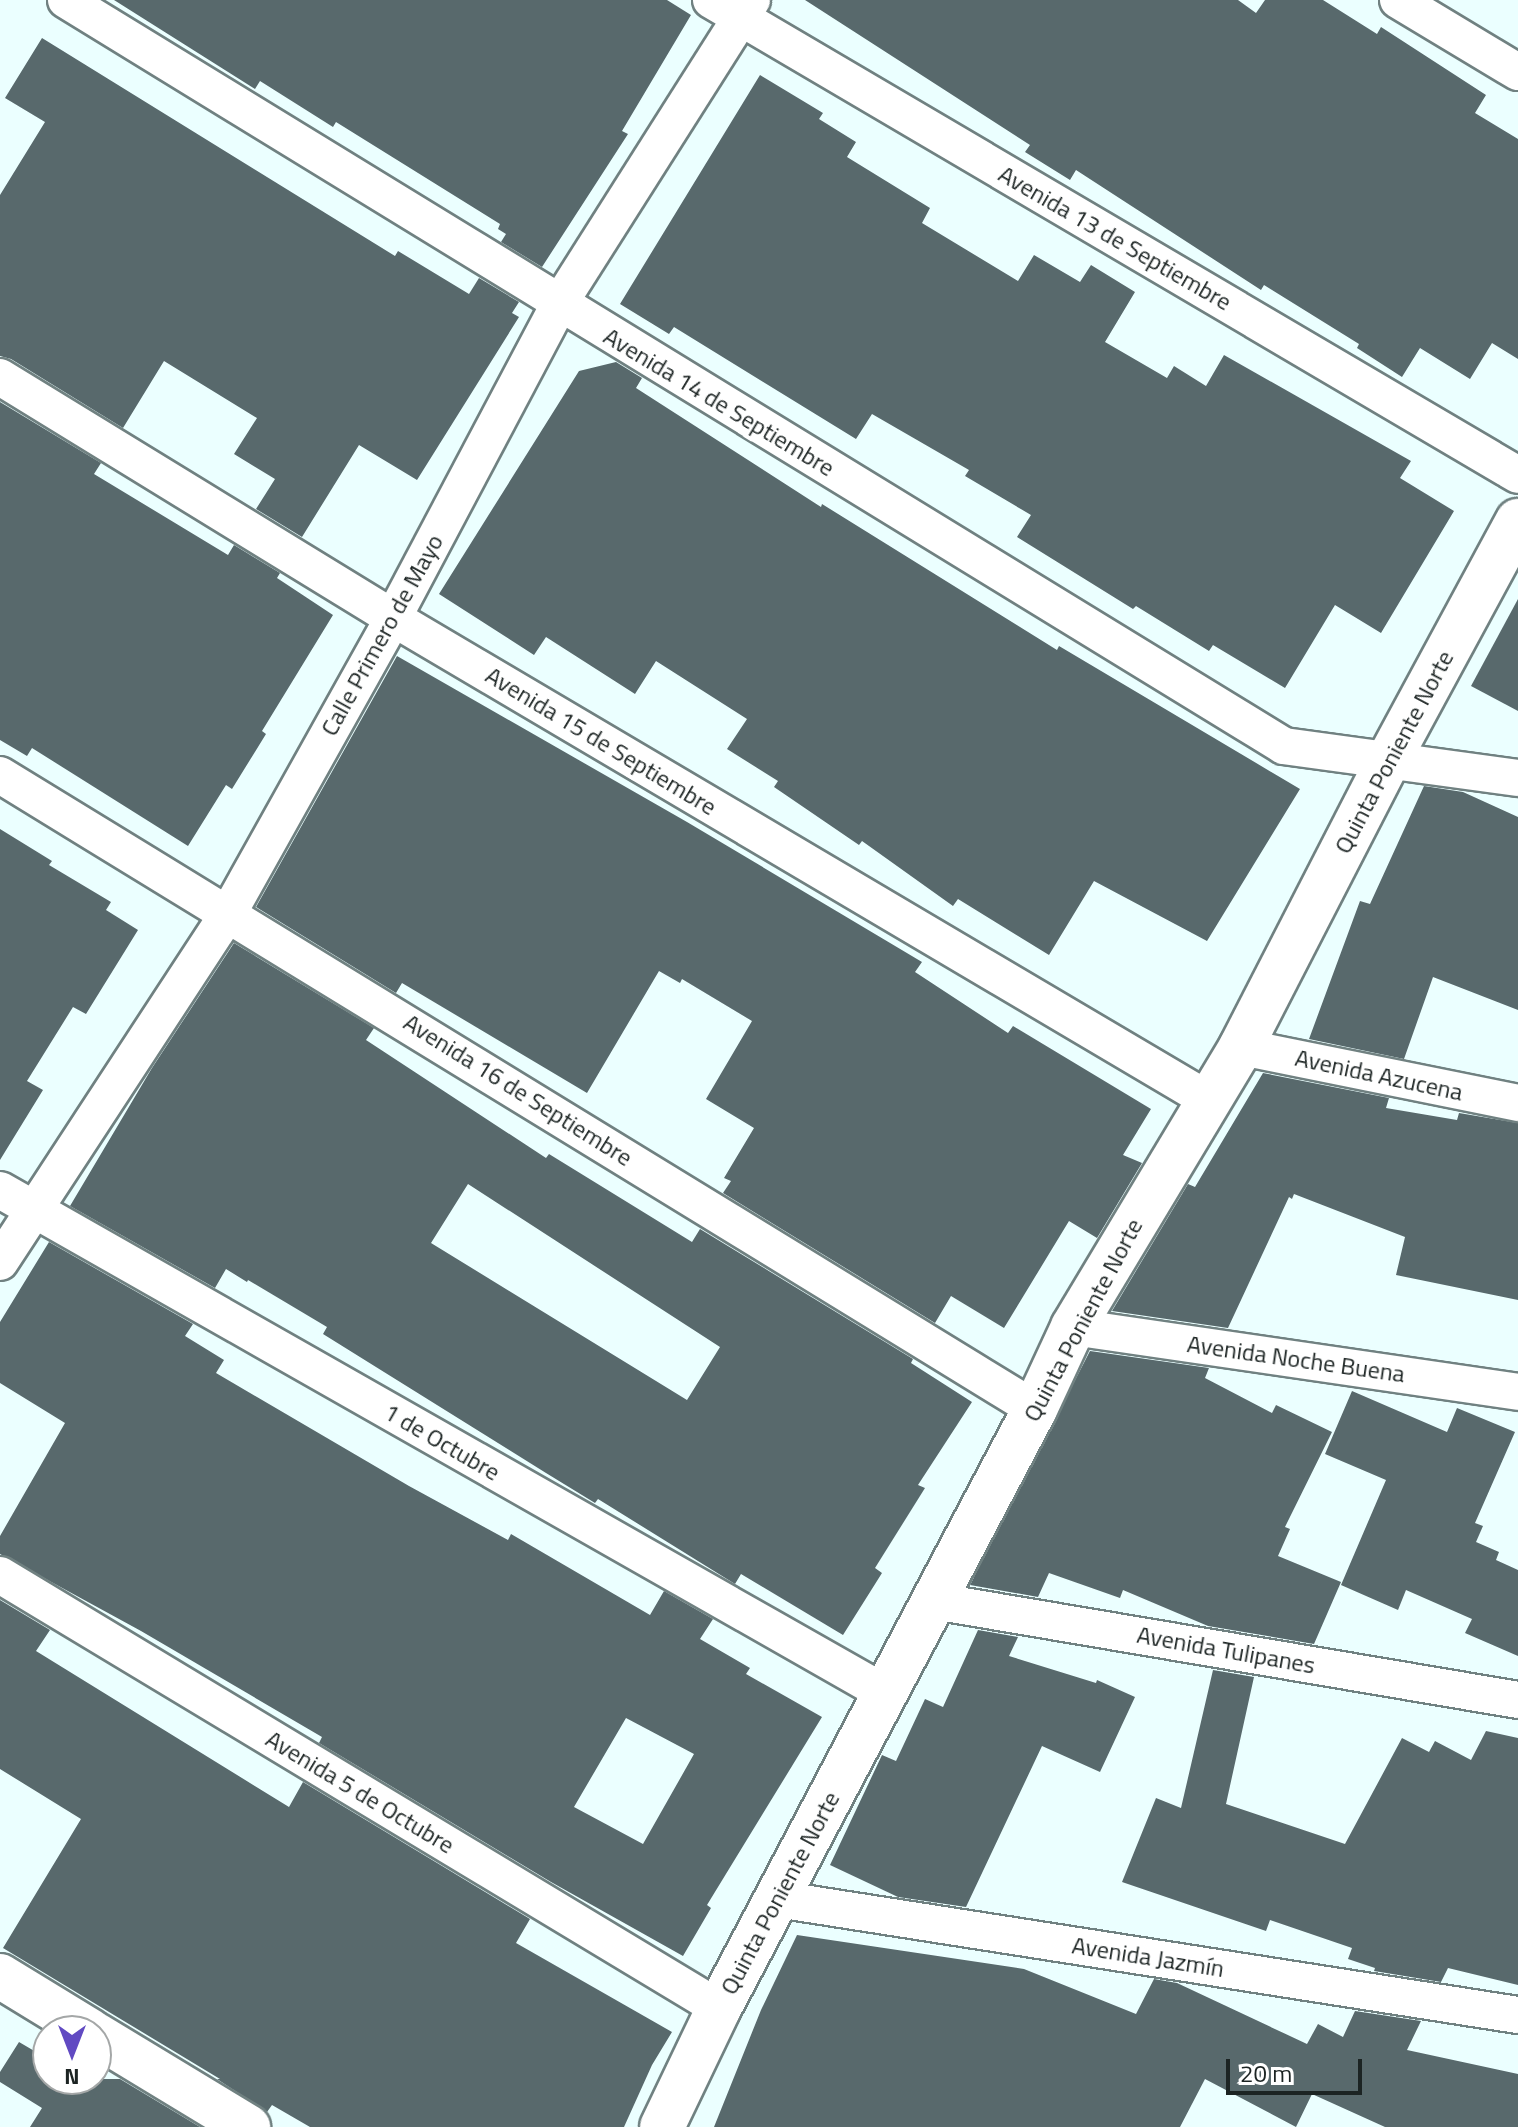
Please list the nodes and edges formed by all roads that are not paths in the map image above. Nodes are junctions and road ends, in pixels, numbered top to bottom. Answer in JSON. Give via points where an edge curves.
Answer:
{"nodes":[{"id":1,"x":66,"y":0,"type":"edge"},
{"id":2,"x":1398,"y":0,"type":"edge"},
{"id":3,"x":734,"y":6,"type":"edge"},
{"id":4,"x":1518,"y":72,"type":"edge"},
{"id":5,"x":559,"y":304,"type":"junction"},
{"id":6,"x":0,"y":377,"type":"edge"},
{"id":7,"x":1518,"y":475,"type":"edge"},
{"id":8,"x":1518,"y":521,"type":"edge"},
{"id":9,"x":393,"y":618,"type":"junction"},
{"id":10,"x":1388,"y":761,"type":"junction"},
{"id":11,"x":0,"y":775,"type":"edge"},
{"id":12,"x":1518,"y":778,"type":"edge"},
{"id":13,"x":229,"y":912,"type":"junction"},
{"id":14,"x":1241,"y":1047,"type":"junction"},
{"id":15,"x":1207,"y":1099,"type":"junction"},
{"id":16,"x":1518,"y":1103,"type":"edge"},
{"id":17,"x":0,"y":1190,"type":"edge"},
{"id":18,"x":33,"y":1209,"type":"junction"},
{"id":19,"x":0,"y":1262,"type":"edge"},
{"id":20,"x":1073,"y":1327,"type":"junction"},
{"id":21,"x":1518,"y":1392,"type":"edge"},
{"id":22,"x":1035,"y":1409,"type":"junction"},
{"id":23,"x":0,"y":1575,"type":"edge"},
{"id":24,"x":934,"y":1601,"type":"junction"},
{"id":25,"x":885,"y":1693,"type":"junction"},
{"id":26,"x":1518,"y":1700,"type":"edge"},
{"id":27,"x":777,"y":1899,"type":"junction"},
{"id":28,"x":0,"y":1976,"type":"edge"},
{"id":29,"x":719,"y":2008,"type":"junction"},
{"id":30,"x":64,"y":2015,"type":"edge"},
{"id":31,"x":1518,"y":2015,"type":"edge"},
{"id":32,"x":112,"y":2045,"type":"edge"},
{"id":33,"x":248,"y":2127,"type":"edge"},
{"id":34,"x":662,"y":2127,"type":"edge"}],
"edges":[{"from":1,"to":5,"type":"street","name":"Avenida 14 de Septiembre"},
{"from":2,"to":4,"type":"street"},
{"from":3,"to":5,"type":"street","name":"Calle Primero de Mayo"},
{"from":3,"to":7,"type":"street","name":"Avenida 13 de Septiembre"},
{"from":5,"to":9,"type":"street","name":"Calle Primero de Mayo"},
{"from":5,"to":10,"type":"street","name":"Avenida 14 de Septiembre","via":[[1284,746]]},
{"from":6,"to":9,"type":"street","name":"Avenida 15 de Septiembre"},
{"from":8,"to":10,"type":"street","name":"Quinta Poniente Norte"},
{"from":9,"to":13,"type":"street","name":"Calle Primero de Mayo"},
{"from":9,"to":15,"type":"street","name":"Avenida 15 de Septiembre"},
{"from":10,"to":12,"type":"street","name":"Avenida 14 de Septiembre"},
{"from":10,"to":14,"type":"street","name":"Quinta Poniente Norte"},
{"from":11,"to":13,"type":"street","name":"Avenida 16 de Septiembre"},
{"from":13,"to":18,"type":"street","name":"Calle Primero de Mayo"},
{"from":13,"to":22,"type":"street","name":"Avenida 16 de Septiembre"},
{"from":14,"to":15,"type":"street","name":"Quinta Poniente Norte"},
{"from":14,"to":16,"type":"street","name":"Avenida Azucena"},
{"from":15,"to":20,"type":"street","name":"Quinta Poniente Norte"},
{"from":17,"to":18,"type":"street","name":"1 de Octubre"},
{"from":18,"to":19,"type":"street","name":"Calle Primero de Mayo"},
{"from":18,"to":25,"type":"street","name":"1 de Octubre"},
{"from":20,"to":21,"type":"street","name":"Avenida Noche Buena"},
{"from":20,"to":22,"type":"street","name":"Quinta Poniente Norte"},
{"from":22,"to":24,"type":"street","name":"Quinta Poniente Norte"},
{"from":23,"to":29,"type":"street","name":"Avenida 5 de Octubre"},
{"from":24,"to":25,"type":"street","name":"Quinta Poniente Norte"},
{"from":24,"to":26,"type":"street","name":"Avenida Tulipanes"},
{"from":25,"to":27,"type":"street","name":"Quinta Poniente Norte"},
{"from":27,"to":29,"type":"street","name":"Quinta Poniente Norte"},
{"from":27,"to":31,"type":"street","name":"Avenida Jazmín"},
{"from":28,"to":30,"type":"street"},
{"from":29,"to":34,"type":"street","name":"Quinta Poniente Norte"},
{"from":32,"to":33,"type":"street"}]}
